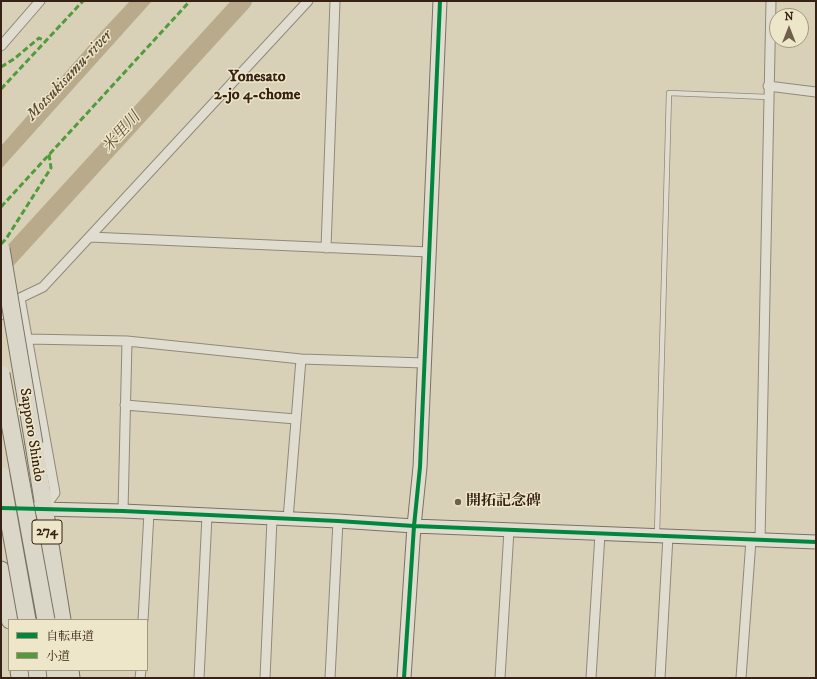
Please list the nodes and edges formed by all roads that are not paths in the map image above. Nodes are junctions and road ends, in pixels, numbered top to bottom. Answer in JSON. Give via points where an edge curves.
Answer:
{"nodes":[{"id":1,"x":40,"y":1,"type":"edge"},
{"id":2,"x":308,"y":1,"type":"edge"},
{"id":3,"x":335,"y":1,"type":"edge"},
{"id":4,"x":440,"y":1,"type":"edge"},
{"id":5,"x":771,"y":1,"type":"edge"},
{"id":6,"x":1,"y":46,"type":"edge"},
{"id":7,"x":768,"y":86,"type":"junction"},
{"id":8,"x":816,"y":92,"type":"edge"},
{"id":9,"x":768,"y":97,"type":"junction"},
{"id":10,"x":90,"y":237,"type":"junction"},
{"id":11,"x":326,"y":248,"type":"junction"},
{"id":12,"x":1,"y":249,"type":"edge"},
{"id":13,"x":429,"y":252,"type":"junction"},
{"id":14,"x":20,"y":298,"type":"junction"},
{"id":15,"x":1,"y":315,"type":"edge"},
{"id":16,"x":28,"y":339,"type":"junction"},
{"id":17,"x":127,"y":341,"type":"junction"},
{"id":18,"x":301,"y":359,"type":"junction"},
{"id":19,"x":424,"y":363,"type":"junction"},
{"id":20,"x":1,"y":374,"type":"edge"},
{"id":21,"x":125,"y":405,"type":"junction"},
{"id":22,"x":296,"y":420,"type":"junction"},
{"id":23,"x":1,"y":475,"type":"edge"},
{"id":24,"x":1,"y":508,"type":"edge"},
{"id":25,"x":43,"y":509,"type":"junction"},
{"id":26,"x":123,"y":511,"type":"junction"},
{"id":27,"x":149,"y":513,"type":"junction"},
{"id":28,"x":208,"y":516,"type":"junction"},
{"id":29,"x":272,"y":518,"type":"junction"},
{"id":30,"x":288,"y":519,"type":"junction"},
{"id":31,"x":338,"y":521,"type":"junction"},
{"id":32,"x":414,"y":526,"type":"junction"},
{"id":33,"x":509,"y":530,"type":"junction"},
{"id":34,"x":600,"y":534,"type":"junction"},
{"id":35,"x":663,"y":536,"type":"junction"},
{"id":36,"x":755,"y":540,"type":"junction"},
{"id":37,"x":816,"y":542,"type":"edge"},
{"id":38,"x":1,"y":570,"type":"edge"},
{"id":39,"x":10,"y":619,"type":"edge"},
{"id":40,"x":27,"y":619,"type":"edge"},
{"id":41,"x":46,"y":619,"type":"edge"},
{"id":42,"x":62,"y":619,"type":"edge"},
{"id":43,"x":143,"y":619,"type":"edge"},
{"id":44,"x":199,"y":678,"type":"edge"},
{"id":45,"x":265,"y":678,"type":"edge"},
{"id":46,"x":330,"y":678,"type":"edge"},
{"id":47,"x":404,"y":678,"type":"edge"},
{"id":48,"x":500,"y":678,"type":"edge"},
{"id":49,"x":591,"y":678,"type":"edge"},
{"id":50,"x":660,"y":678,"type":"edge"},
{"id":51,"x":742,"y":678,"type":"edge"}],
"edges":[{"from":1,"to":6,"type":"street"},
{"from":2,"to":10,"type":"street"},
{"from":3,"to":11,"type":"street"},
{"from":4,"to":13,"type":"street"},
{"from":5,"to":7,"type":"street"},
{"from":7,"to":8,"type":"street"},
{"from":7,"to":9,"type":"street"},
{"from":9,"to":35,"type":"lane","via":[[670,93]]},
{"from":9,"to":36,"type":"street"},
{"from":10,"to":11,"type":"street"},
{"from":10,"to":14,"type":"street","via":[[43,287]]},
{"from":11,"to":13,"type":"street"},
{"from":12,"to":25,"type":"highway","name":"Sapporo Shindo","number":"274","bridge":true},
{"from":13,"to":19,"type":"street"},
{"from":14,"to":15,"type":"street"},
{"from":14,"to":16,"type":"street"},
{"from":16,"to":17,"type":"street"},
{"from":16,"to":25,"type":"street","via":[[55,493]]},
{"from":17,"to":18,"type":"street"},
{"from":17,"to":21,"type":"street"},
{"from":18,"to":19,"type":"street"},
{"from":18,"to":22,"type":"street"},
{"from":19,"to":32,"type":"street","via":[[420,466]]},
{"from":20,"to":41,"type":"highway","bridge":true},
{"from":21,"to":22,"type":"street"},
{"from":21,"to":26,"type":"street"},
{"from":22,"to":30,"type":"street"},
{"from":23,"to":40,"type":"highway","bridge":true},
{"from":24,"to":25,"type":"street"},
{"from":25,"to":26,"type":"street"},
{"from":25,"to":42,"type":"highway","name":"Sapporo Shindo","number":"274"},
{"from":26,"to":27,"type":"street"},
{"from":27,"to":28,"type":"street"},
{"from":27,"to":43,"type":"street"},
{"from":28,"to":29,"type":"street"},
{"from":28,"to":44,"type":"street"},
{"from":29,"to":30,"type":"street"},
{"from":29,"to":45,"type":"street"},
{"from":30,"to":31,"type":"street"},
{"from":31,"to":32,"type":"street"},
{"from":31,"to":46,"type":"street"},
{"from":32,"to":33,"type":"street"},
{"from":32,"to":47,"type":"street"},
{"from":33,"to":34,"type":"street"},
{"from":33,"to":48,"type":"street"},
{"from":34,"to":35,"type":"street"},
{"from":34,"to":49,"type":"street"},
{"from":35,"to":36,"type":"street"},
{"from":35,"to":50,"type":"street"},
{"from":36,"to":37,"type":"street"},
{"from":36,"to":51,"type":"street"},
{"from":38,"to":39,"type":"highway"}]}
